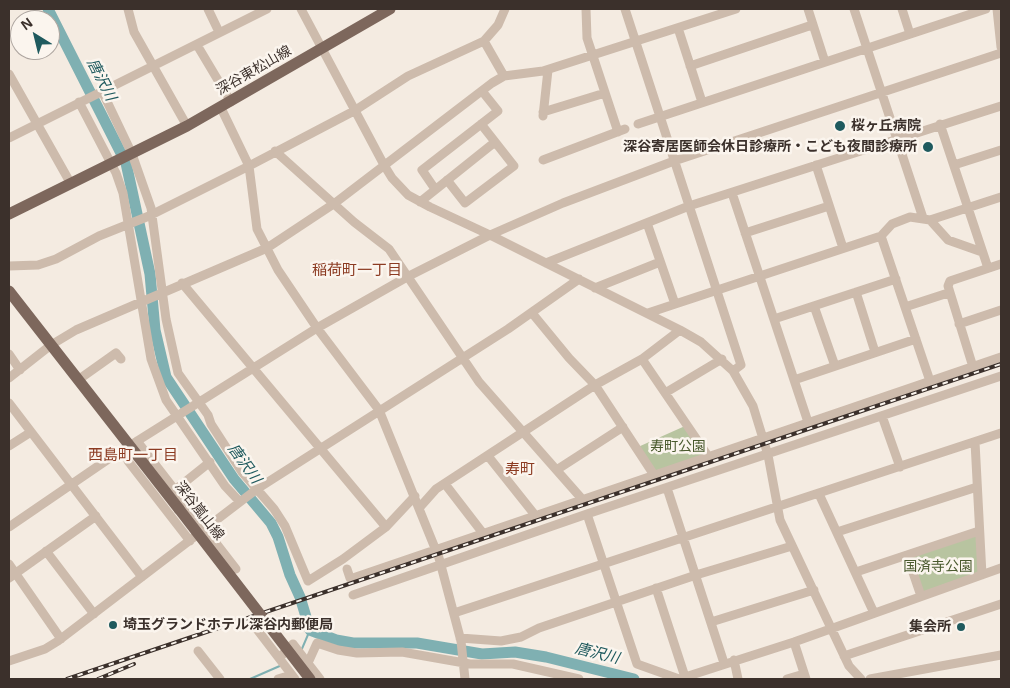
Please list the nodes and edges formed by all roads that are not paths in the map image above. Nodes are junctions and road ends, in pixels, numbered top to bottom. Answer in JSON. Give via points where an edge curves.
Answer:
{"nodes":[{"id":1,"x":128,"y":9,"type":"edge"},
{"id":2,"x":208,"y":9,"type":"edge"},
{"id":3,"x":268,"y":9,"type":"edge"},
{"id":4,"x":301,"y":9,"type":"edge"},
{"id":5,"x":390,"y":9,"type":"edge"},
{"id":6,"x":505,"y":9,"type":"edge"},
{"id":7,"x":586,"y":9,"type":"edge"},
{"id":8,"x":625,"y":9,"type":"edge"},
{"id":9,"x":808,"y":9,"type":"edge"},
{"id":10,"x":854,"y":9,"type":"edge"},
{"id":11,"x":902,"y":9,"type":"edge"},
{"id":12,"x":986,"y":9,"type":"edge"},
{"id":13,"x":997,"y":9,"type":"edge"},
{"id":14,"x":731,"y":10,"type":"edge"},
{"id":15,"x":812,"y":25,"type":"junction"},
{"id":16,"x":678,"y":28,"type":"junction"},
{"id":17,"x":219,"y":32,"type":"junction"},
{"id":18,"x":910,"y":34,"type":"junction"},
{"id":19,"x":484,"y":41,"type":"junction"},
{"id":20,"x":635,"y":42,"type":"junction"},
{"id":21,"x":197,"y":45,"type":"junction"},
{"id":22,"x":1001,"y":47,"type":"edge"},
{"id":23,"x":867,"y":48,"type":"junction"},
{"id":24,"x":323,"y":50,"type":"junction"},
{"id":25,"x":1001,"y":53,"type":"edge"},
{"id":26,"x":593,"y":55,"type":"junction"},
{"id":27,"x":825,"y":62,"type":"junction"},
{"id":28,"x":690,"y":66,"type":"junction"},
{"id":29,"x":154,"y":67,"type":"junction"},
{"id":30,"x":548,"y":70,"type":"junction"},
{"id":31,"x":9,"y":74,"type":"edge"},
{"id":32,"x":504,"y":76,"type":"junction"},
{"id":33,"x":482,"y":91,"type":"junction"},
{"id":34,"x":101,"y":92,"type":"junction"},
{"id":35,"x":882,"y":92,"type":"junction"},
{"id":36,"x":605,"y":93,"type":"junction"},
{"id":37,"x":80,"y":102,"type":"junction"},
{"id":38,"x":702,"y":102,"type":"junction"},
{"id":39,"x":226,"y":105,"type":"junction"},
{"id":40,"x":1001,"y":106,"type":"edge"},
{"id":41,"x":354,"y":111,"type":"junction"},
{"id":42,"x":660,"y":116,"type":"junction"},
{"id":43,"x":38,"y":123,"type":"junction"},
{"id":44,"x":480,"y":124,"type":"junction"},
{"id":45,"x":638,"y":124,"type":"dead end"},
{"id":46,"x":940,"y":124,"type":"junction"},
{"id":47,"x":187,"y":126,"type":"junction"},
{"id":48,"x":9,"y":138,"type":"edge"},
{"id":49,"x":897,"y":138,"type":"junction"},
{"id":50,"x":495,"y":142,"type":"junction"},
{"id":51,"x":1001,"y":150,"type":"edge"},
{"id":52,"x":275,"y":151,"type":"junction"},
{"id":53,"x":131,"y":154,"type":"junction"},
{"id":54,"x":543,"y":160,"type":"dead end"},
{"id":55,"x":674,"y":161,"type":"junction"},
{"id":56,"x":112,"y":163,"type":"junction"},
{"id":57,"x":384,"y":165,"type":"junction"},
{"id":58,"x":816,"y":165,"type":"junction"},
{"id":59,"x":954,"y":165,"type":"junction"},
{"id":60,"x":249,"y":166,"type":"junction"},
{"id":61,"x":447,"y":180,"type":"junction"},
{"id":62,"x":71,"y":184,"type":"junction"},
{"id":63,"x":435,"y":189,"type":"junction"},
{"id":64,"x":732,"y":193,"type":"junction"},
{"id":65,"x":1001,"y":197,"type":"edge"},
{"id":66,"x":420,"y":202,"type":"junction"},
{"id":67,"x":335,"y":203,"type":"junction"},
{"id":68,"x":690,"y":206,"type":"junction"},
{"id":69,"x":829,"y":206,"type":"junction"},
{"id":70,"x":968,"y":208,"type":"junction"},
{"id":71,"x":9,"y":214,"type":"edge"},
{"id":72,"x":150,"y":215,"type":"junction"},
{"id":73,"x":926,"y":219,"type":"junction"},
{"id":74,"x":647,"y":223,"type":"junction"},
{"id":75,"x":129,"y":224,"type":"junction"},
{"id":76,"x":745,"y":233,"type":"junction"},
{"id":77,"x":490,"y":235,"type":"junction"},
{"id":78,"x":881,"y":236,"type":"junction"},
{"id":79,"x":267,"y":248,"type":"junction"},
{"id":80,"x":843,"y":248,"type":"junction"},
{"id":81,"x":982,"y":252,"type":"junction"},
{"id":82,"x":660,"y":262,"type":"junction"},
{"id":83,"x":546,"y":263,"type":"junction"},
{"id":84,"x":1001,"y":264,"type":"edge"},
{"id":85,"x":9,"y":266,"type":"edge"},
{"id":86,"x":988,"y":268,"type":"junction"},
{"id":87,"x":759,"y":276,"type":"junction"},
{"id":88,"x":407,"y":277,"type":"junction"},
{"id":89,"x":579,"y":279,"type":"junction"},
{"id":90,"x":896,"y":279,"type":"junction"},
{"id":91,"x":182,"y":283,"type":"junction"},
{"id":92,"x":596,"y":288,"type":"junction"},
{"id":93,"x":717,"y":290,"type":"junction"},
{"id":94,"x":9,"y":291,"type":"edge"},
{"id":95,"x":162,"y":292,"type":"junction"},
{"id":96,"x":856,"y":292,"type":"junction"},
{"id":97,"x":948,"y":293,"type":"junction"},
{"id":98,"x":142,"y":302,"type":"junction"},
{"id":99,"x":675,"y":304,"type":"junction"},
{"id":100,"x":814,"y":306,"type":"junction"},
{"id":101,"x":905,"y":307,"type":"junction"},
{"id":102,"x":1001,"y":310,"type":"edge"},
{"id":103,"x":532,"y":312,"type":"junction"},
{"id":104,"x":648,"y":313,"type":"junction"},
{"id":105,"x":774,"y":319,"type":"junction"},
{"id":106,"x":958,"y":324,"type":"junction"},
{"id":107,"x":317,"y":328,"type":"junction"},
{"id":108,"x":680,"y":330,"type":"junction"},
{"id":109,"x":916,"y":339,"type":"junction"},
{"id":110,"x":51,"y":345,"type":"junction"},
{"id":111,"x":875,"y":352,"type":"junction"},
{"id":112,"x":9,"y":354,"type":"edge"},
{"id":113,"x":462,"y":357,"type":"junction"},
{"id":114,"x":1001,"y":357,"type":"edge"},
{"id":115,"x":121,"y":358,"type":"dead end"},
{"id":116,"x":642,"y":359,"type":"junction"},
{"id":117,"x":722,"y":359,"type":"junction"},
{"id":118,"x":834,"y":366,"type":"junction"},
{"id":119,"x":973,"y":367,"type":"junction"},
{"id":120,"x":253,"y":368,"type":"junction"},
{"id":121,"x":20,"y":370,"type":"junction"},
{"id":122,"x":734,"y":371,"type":"junction"},
{"id":123,"x":1001,"y":376,"type":"edge"},
{"id":124,"x":9,"y":378,"type":"edge"},
{"id":125,"x":78,"y":380,"type":"junction"},
{"id":126,"x":794,"y":380,"type":"junction"},
{"id":127,"x":930,"y":381,"type":"junction"},
{"id":128,"x":595,"y":385,"type":"junction"},
{"id":129,"x":666,"y":393,"type":"junction"},
{"id":130,"x":198,"y":402,"type":"junction"},
{"id":131,"x":9,"y":403,"type":"edge"},
{"id":132,"x":379,"y":410,"type":"junction"},
{"id":133,"x":176,"y":416,"type":"junction"},
{"id":134,"x":882,"y":416,"type":"junction"},
{"id":135,"x":808,"y":422,"type":"junction"},
{"id":136,"x":623,"y":427,"type":"junction"},
{"id":137,"x":524,"y":431,"type":"junction"},
{"id":138,"x":31,"y":432,"type":"junction"},
{"id":139,"x":1001,"y":433,"type":"edge"},
{"id":140,"x":762,"y":437,"type":"junction"},
{"id":141,"x":975,"y":442,"type":"junction"},
{"id":142,"x":133,"y":443,"type":"junction"},
{"id":143,"x":9,"y":446,"type":"edge"},
{"id":144,"x":320,"y":447,"type":"junction"},
{"id":145,"x":768,"y":455,"type":"junction"},
{"id":146,"x":488,"y":456,"type":"junction"},
{"id":147,"x":708,"y":456,"type":"junction"},
{"id":148,"x":128,"y":460,"type":"dead end"},
{"id":149,"x":210,"y":462,"type":"junction"},
{"id":150,"x":900,"y":467,"type":"junction"},
{"id":151,"x":558,"y":469,"type":"junction"},
{"id":152,"x":654,"y":475,"type":"junction"},
{"id":153,"x":71,"y":483,"type":"junction"},
{"id":154,"x":445,"y":484,"type":"junction"},
{"id":155,"x":977,"y":487,"type":"junction"},
{"id":156,"x":667,"y":488,"type":"junction"},
{"id":157,"x":175,"y":490,"type":"junction"},
{"id":158,"x":256,"y":490,"type":"junction"},
{"id":159,"x":819,"y":494,"type":"junction"},
{"id":160,"x":416,"y":496,"type":"junction"},
{"id":161,"x":582,"y":499,"type":"junction"},
{"id":162,"x":242,"y":502,"type":"junction"},
{"id":163,"x":420,"y":507,"type":"junction"},
{"id":164,"x":778,"y":508,"type":"junction"},
{"id":165,"x":587,"y":514,"type":"junction"},
{"id":166,"x":535,"y":515,"type":"junction"},
{"id":167,"x":96,"y":516,"type":"junction"},
{"id":168,"x":9,"y":527,"type":"edge"},
{"id":169,"x":386,"y":527,"type":"junction"},
{"id":170,"x":206,"y":529,"type":"junction"},
{"id":171,"x":980,"y":531,"type":"junction"},
{"id":172,"x":482,"y":532,"type":"junction"},
{"id":173,"x":837,"y":532,"type":"junction"},
{"id":174,"x":684,"y":538,"type":"junction"},
{"id":175,"x":190,"y":541,"type":"junction"},
{"id":176,"x":792,"y":546,"type":"junction"},
{"id":177,"x":436,"y":549,"type":"junction"},
{"id":178,"x":46,"y":551,"type":"junction"},
{"id":179,"x":907,"y":556,"type":"junction"},
{"id":180,"x":9,"y":564,"type":"edge"},
{"id":181,"x":604,"y":564,"type":"junction"},
{"id":182,"x":441,"y":565,"type":"junction"},
{"id":183,"x":1001,"y":568,"type":"edge"},
{"id":184,"x":236,"y":569,"type":"dead end"},
{"id":185,"x":346,"y":569,"type":"dead end"},
{"id":186,"x":856,"y":572,"type":"junction"},
{"id":187,"x":12,"y":575,"type":"edge"},
{"id":188,"x":696,"y":575,"type":"junction"},
{"id":189,"x":982,"y":575,"type":"junction"},
{"id":190,"x":142,"y":577,"type":"junction"},
{"id":191,"x":656,"y":588,"type":"junction"},
{"id":192,"x":814,"y":590,"type":"junction"},
{"id":193,"x":353,"y":595,"type":"dead end"},
{"id":194,"x":921,"y":596,"type":"junction"},
{"id":195,"x":617,"y":602,"type":"junction"},
{"id":196,"x":1001,"y":604,"type":"edge"},
{"id":197,"x":454,"y":613,"type":"junction"},
{"id":198,"x":874,"y":613,"type":"junction"},
{"id":199,"x":94,"y":614,"type":"junction"},
{"id":200,"x":711,"y":622,"type":"junction"},
{"id":201,"x":256,"y":628,"type":"dead end"},
{"id":202,"x":831,"y":628,"type":"junction"},
{"id":203,"x":61,"y":640,"type":"junction"},
{"id":204,"x":460,"y":640,"type":"junction"},
{"id":205,"x":794,"y":642,"type":"junction"},
{"id":206,"x":198,"y":651,"type":"dead end"},
{"id":207,"x":1001,"y":655,"type":"edge"},
{"id":208,"x":844,"y":656,"type":"junction"},
{"id":209,"x":279,"y":658,"type":"junction"},
{"id":210,"x":464,"y":659,"type":"junction"},
{"id":211,"x":734,"y":660,"type":"junction"},
{"id":212,"x":9,"y":661,"type":"edge"},
{"id":213,"x":308,"y":663,"type":"junction"},
{"id":214,"x":724,"y":663,"type":"junction"},
{"id":215,"x":805,"y":676,"type":"edge"},
{"id":216,"x":293,"y":677,"type":"edge"},
{"id":217,"x":562,"y":677,"type":"edge"},
{"id":218,"x":220,"y":679,"type":"edge"},
{"id":219,"x":278,"y":679,"type":"edge"},
{"id":220,"x":310,"y":679,"type":"edge"},
{"id":221,"x":320,"y":679,"type":"edge"},
{"id":222,"x":465,"y":679,"type":"edge"},
{"id":223,"x":580,"y":679,"type":"edge"},
{"id":224,"x":681,"y":679,"type":"edge"},
{"id":225,"x":738,"y":679,"type":"edge"},
{"id":226,"x":787,"y":679,"type":"edge"},
{"id":227,"x":861,"y":679,"type":"edge"},
{"id":228,"x":870,"y":679,"type":"edge"}],
"edges":[{"from":1,"to":29,"type":"street","via":[[134,32]]},
{"from":2,"to":17,"type":"street"},
{"from":3,"to":17,"type":"street"},
{"from":4,"to":24,"type":"street"},
{"from":5,"to":24,"type":"main road","name":"深谷東松山線"},
{"from":6,"to":19,"type":"street","via":[[498,25]]},
{"from":7,"to":26,"type":"street","via":[[587,38]]},
{"from":8,"to":20,"type":"street"},
{"from":9,"to":15,"type":"street"},
{"from":10,"to":23,"type":"street"},
{"from":11,"to":18,"type":"street"},
{"from":12,"to":18,"type":"street"},
{"from":13,"to":22,"type":"street"},
{"from":14,"to":16,"type":"street"},
{"from":15,"to":27,"type":"street"},
{"from":15,"to":28,"type":"street"},
{"from":16,"to":20,"type":"street"},
{"from":16,"to":28,"type":"street"},
{"from":17,"to":21,"type":"street"},
{"from":18,"to":23,"type":"street"},
{"from":19,"to":32,"type":"street"},
{"from":19,"to":41,"type":"street","via":[[408,76]]},
{"from":20,"to":26,"type":"street"},
{"from":20,"to":42,"type":"street"},
{"from":21,"to":29,"type":"street"},
{"from":21,"to":39,"type":"street"},
{"from":23,"to":27,"type":"street"},
{"from":23,"to":35,"type":"street"},
{"from":24,"to":39,"type":"main road","name":"深谷東松山線"},
{"from":24,"to":41,"type":"street"},
{"from":25,"to":35,"type":"street"},
{"from":26,"to":30,"type":"street"},
{"from":26,"to":36,"type":"street"},
{"from":27,"to":38,"type":"street"},
{"from":28,"to":38,"type":"street"},
{"from":29,"to":34,"type":"street"},
{"from":29,"to":47,"type":"street"},
{"from":30,"to":32,"type":"street"},
{"from":30,"to":36,"type":"street","via":[[543,114]]},
{"from":31,"to":43,"type":"street"},
{"from":32,"to":33,"type":"street"},
{"from":33,"to":44,"type":"street","via":[[498,111]]},
{"from":33,"to":57,"type":"street"},
{"from":34,"to":37,"type":"street"},
{"from":34,"to":53,"type":"street"},
{"from":35,"to":49,"type":"street"},
{"from":35,"to":55,"type":"street"},
{"from":36,"to":54,"type":"street","via":[[622,130]]},
{"from":37,"to":43,"type":"street"},
{"from":37,"to":56,"type":"street"},
{"from":38,"to":42,"type":"street"},
{"from":39,"to":47,"type":"main road","name":"深谷東松山線"},
{"from":39,"to":60,"type":"street"},
{"from":40,"to":46,"type":"street"},
{"from":41,"to":52,"type":"street"},
{"from":41,"to":57,"type":"street"},
{"from":42,"to":45,"type":"street"},
{"from":42,"to":55,"type":"street"},
{"from":43,"to":48,"type":"street"},
{"from":43,"to":62,"type":"street"},
{"from":44,"to":50,"type":"street"},
{"from":44,"to":63,"type":"street","via":[[422,170]]},
{"from":46,"to":49,"type":"street"},
{"from":46,"to":59,"type":"street"},
{"from":47,"to":53,"type":"main road","name":"深谷東松山線"},
{"from":49,"to":58,"type":"street"},
{"from":49,"to":73,"type":"street"},
{"from":50,"to":61,"type":"street"},
{"from":50,"to":61,"type":"street","via":[[514,166],[465,203]]},
{"from":51,"to":59,"type":"street"},
{"from":52,"to":60,"type":"street"},
{"from":52,"to":67,"type":"street"},
{"from":53,"to":56,"type":"main road","name":"深谷東松山線"},
{"from":53,"to":72,"type":"street","via":[[146,187]]},
{"from":55,"to":68,"type":"street"},
{"from":55,"to":77,"type":"street"},
{"from":56,"to":62,"type":"main road"},
{"from":56,"to":75,"type":"street","via":[[123,193]]},
{"from":57,"to":66,"type":"street","via":[[400,187]]},
{"from":57,"to":67,"type":"street"},
{"from":58,"to":64,"type":"street"},
{"from":58,"to":69,"type":"street"},
{"from":59,"to":70,"type":"street"},
{"from":60,"to":72,"type":"street"},
{"from":60,"to":79,"type":"street","via":[[257,229]]},
{"from":61,"to":63,"type":"street"},
{"from":62,"to":71,"type":"main road"},
{"from":63,"to":66,"type":"street"},
{"from":64,"to":68,"type":"street"},
{"from":64,"to":76,"type":"street"},
{"from":65,"to":70,"type":"street"},
{"from":66,"to":77,"type":"street"},
{"from":67,"to":79,"type":"street"},
{"from":67,"to":88,"type":"street","via":[[389,249]]},
{"from":68,"to":74,"type":"street"},
{"from":68,"to":93,"type":"street"},
{"from":69,"to":76,"type":"street"},
{"from":69,"to":80,"type":"street"},
{"from":70,"to":73,"type":"street"},
{"from":70,"to":81,"type":"street"},
{"from":72,"to":75,"type":"street"},
{"from":72,"to":95,"type":"street"},
{"from":73,"to":78,"type":"street","via":[[902,219]]},
{"from":73,"to":81,"type":"street","via":[[948,240]]},
{"from":74,"to":82,"type":"street"},
{"from":74,"to":83,"type":"street"},
{"from":75,"to":85,"type":"street","via":[[48,262]]},
{"from":75,"to":98,"type":"street"},
{"from":76,"to":87,"type":"street"},
{"from":77,"to":83,"type":"street"},
{"from":77,"to":88,"type":"street"},
{"from":78,"to":80,"type":"street"},
{"from":78,"to":90,"type":"street"},
{"from":79,"to":91,"type":"street"},
{"from":79,"to":107,"type":"street"},
{"from":80,"to":87,"type":"street"},
{"from":81,"to":86,"type":"street"},
{"from":82,"to":92,"type":"street"},
{"from":82,"to":99,"type":"street"},
{"from":83,"to":89,"type":"street"},
{"from":84,"to":86,"type":"street"},
{"from":86,"to":97,"type":"street","via":[[950,281]]},
{"from":87,"to":93,"type":"street"},
{"from":87,"to":105,"type":"street"},
{"from":88,"to":107,"type":"street"},
{"from":88,"to":113,"type":"street"},
{"from":89,"to":92,"type":"street"},
{"from":89,"to":103,"type":"street"},
{"from":90,"to":96,"type":"street"},
{"from":90,"to":101,"type":"street"},
{"from":91,"to":95,"type":"street"},
{"from":91,"to":120,"type":"street"},
{"from":92,"to":104,"type":"street"},
{"from":93,"to":99,"type":"street"},
{"from":93,"to":122,"type":"street","via":[[741,365]]},
{"from":94,"to":110,"type":"main road","name":"深谷嵐山線"},
{"from":95,"to":98,"type":"street"},
{"from":95,"to":130,"type":"street","via":[[173,358],[181,378]]},
{"from":96,"to":100,"type":"street"},
{"from":96,"to":111,"type":"street"},
{"from":97,"to":101,"type":"street"},
{"from":97,"to":106,"type":"street"},
{"from":98,"to":110,"type":"street","via":[[76,330]]},
{"from":98,"to":133,"type":"street","via":[[155,372]]},
{"from":99,"to":104,"type":"street"},
{"from":100,"to":105,"type":"street"},
{"from":100,"to":118,"type":"street"},
{"from":101,"to":109,"type":"street"},
{"from":102,"to":106,"type":"street"},
{"from":103,"to":113,"type":"street"},
{"from":103,"to":128,"type":"street"},
{"from":104,"to":108,"type":"street"},
{"from":105,"to":126,"type":"street"},
{"from":106,"to":119,"type":"street"},
{"from":107,"to":120,"type":"street"},
{"from":107,"to":132,"type":"street"},
{"from":108,"to":116,"type":"street"},
{"from":108,"to":117,"type":"street"},
{"from":109,"to":111,"type":"street"},
{"from":109,"to":127,"type":"street"},
{"from":110,"to":121,"type":"street"},
{"from":110,"to":125,"type":"main road","name":"深谷嵐山線"},
{"from":111,"to":118,"type":"street"},
{"from":112,"to":121,"type":"street"},
{"from":113,"to":132,"type":"street"},
{"from":113,"to":137,"type":"street","via":[[486,392]]},
{"from":114,"to":119,"type":"street"},
{"from":115,"to":125,"type":"street","via":[[116,353]]},
{"from":116,"to":128,"type":"street"},
{"from":116,"to":129,"type":"street"},
{"from":117,"to":122,"type":"street"},
{"from":117,"to":129,"type":"street"},
{"from":118,"to":126,"type":"street"},
{"from":119,"to":127,"type":"street"},
{"from":120,"to":130,"type":"street"},
{"from":120,"to":144,"type":"street"},
{"from":121,"to":124,"type":"street"},
{"from":122,"to":140,"type":"street","via":[[753,406]]},
{"from":123,"to":134,"type":"street"},
{"from":125,"to":142,"type":"main road","name":"深谷嵐山線"},
{"from":126,"to":135,"type":"street"},
{"from":127,"to":135,"type":"street"},
{"from":128,"to":136,"type":"street"},
{"from":128,"to":137,"type":"street"},
{"from":129,"to":147,"type":"street"},
{"from":130,"to":133,"type":"street"},
{"from":130,"to":158,"type":"street"},
{"from":131,"to":138,"type":"street"},
{"from":132,"to":144,"type":"street"},
{"from":132,"to":160,"type":"street"},
{"from":133,"to":142,"type":"street"},
{"from":133,"to":149,"type":"street"},
{"from":134,"to":145,"type":"street"},
{"from":134,"to":150,"type":"street"},
{"from":135,"to":140,"type":"street"},
{"from":136,"to":151,"type":"street"},
{"from":136,"to":152,"type":"street"},
{"from":137,"to":146,"type":"street"},
{"from":137,"to":151,"type":"street"},
{"from":138,"to":143,"type":"street"},
{"from":138,"to":153,"type":"street"},
{"from":139,"to":141,"type":"street"},
{"from":140,"to":145,"type":"street"},
{"from":140,"to":147,"type":"street"},
{"from":141,"to":150,"type":"street"},
{"from":141,"to":155,"type":"street"},
{"from":142,"to":153,"type":"street"},
{"from":142,"to":157,"type":"street"},
{"from":142,"to":220,"type":"main road","name":"深谷嵐山線","bridge":true,"via":[[179,509]]},
{"from":144,"to":158,"type":"street"},
{"from":144,"to":169,"type":"street"},
{"from":145,"to":156,"type":"street"},
{"from":145,"to":164,"type":"street"},
{"from":146,"to":154,"type":"street"},
{"from":146,"to":166,"type":"street"},
{"from":147,"to":152,"type":"street"},
{"from":148,"to":175,"type":"street"},
{"from":149,"to":157,"type":"street"},
{"from":149,"to":162,"type":"street","via":[[230,493]]},
{"from":150,"to":159,"type":"street"},
{"from":151,"to":161,"type":"street"},
{"from":152,"to":161,"type":"street"},
{"from":153,"to":167,"type":"street"},
{"from":153,"to":168,"type":"street"},
{"from":154,"to":163,"type":"street"},
{"from":154,"to":172,"type":"street"},
{"from":155,"to":171,"type":"street"},
{"from":155,"to":173,"type":"street"},
{"from":156,"to":165,"type":"street"},
{"from":156,"to":174,"type":"street"},
{"from":157,"to":170,"type":"street"},
{"from":158,"to":162,"type":"street"},
{"from":158,"to":169,"type":"street","via":[[285,526],[308,581]]},
{"from":159,"to":164,"type":"street"},
{"from":159,"to":173,"type":"street"},
{"from":160,"to":163,"type":"street"},
{"from":160,"to":169,"type":"street"},
{"from":161,"to":166,"type":"street"},
{"from":162,"to":170,"type":"street"},
{"from":163,"to":177,"type":"street"},
{"from":164,"to":174,"type":"street"},
{"from":164,"to":176,"type":"street"},
{"from":165,"to":181,"type":"street"},
{"from":165,"to":182,"type":"street"},
{"from":166,"to":172,"type":"street"},
{"from":167,"to":178,"type":"street"},
{"from":167,"to":190,"type":"street"},
{"from":170,"to":175,"type":"street"},
{"from":170,"to":184,"type":"street"},
{"from":171,"to":179,"type":"street"},
{"from":171,"to":189,"type":"street"},
{"from":172,"to":177,"type":"street"},
{"from":173,"to":186,"type":"street"},
{"from":174,"to":181,"type":"street"},
{"from":174,"to":188,"type":"street"},
{"from":175,"to":190,"type":"street"},
{"from":176,"to":188,"type":"street"},
{"from":176,"to":192,"type":"street"},
{"from":177,"to":182,"type":"street"},
{"from":177,"to":185,"type":"street","via":[[353,578]]},
{"from":178,"to":187,"type":"street"},
{"from":178,"to":199,"type":"street"},
{"from":179,"to":186,"type":"street"},
{"from":179,"to":194,"type":"street"},
{"from":180,"to":187,"type":"street"},
{"from":181,"to":195,"type":"street"},
{"from":181,"to":197,"type":"street"},
{"from":182,"to":193,"type":"street"},
{"from":182,"to":197,"type":"street"},
{"from":183,"to":189,"type":"street"},
{"from":186,"to":198,"type":"street"},
{"from":187,"to":203,"type":"street"},
{"from":188,"to":191,"type":"street"},
{"from":188,"to":200,"type":"street"},
{"from":189,"to":194,"type":"street"},
{"from":190,"to":199,"type":"street"},
{"from":191,"to":195,"type":"street"},
{"from":191,"to":224,"type":"street"},
{"from":192,"to":200,"type":"street"},
{"from":192,"to":202,"type":"street"},
{"from":194,"to":198,"type":"street"},
{"from":195,"to":204,"type":"street","via":[[521,637]]},
{"from":195,"to":224,"type":"street","via":[[637,664]]},
{"from":196,"to":208,"type":"street"},
{"from":197,"to":204,"type":"street"},
{"from":198,"to":202,"type":"street"},
{"from":199,"to":203,"type":"street"},
{"from":200,"to":214,"type":"street"},
{"from":201,"to":209,"type":"street"},
{"from":202,"to":205,"type":"street"},
{"from":202,"to":208,"type":"street"},
{"from":203,"to":212,"type":"street"},
{"from":204,"to":210,"type":"street"},
{"from":205,"to":211,"type":"street"},
{"from":205,"to":215,"type":"street"},
{"from":206,"to":218,"type":"street"},
{"from":207,"to":228,"type":"street"},
{"from":208,"to":227,"type":"street"},
{"from":209,"to":213,"type":"street","via":[[293,644]]},
{"from":209,"to":216,"type":"street"},
{"from":210,"to":213,"type":"street","via":[[402,652],[338,650],[317,643]]},
{"from":210,"to":217,"type":"street","via":[[470,664],[513,664]]},
{"from":210,"to":222,"type":"street"},
{"from":211,"to":214,"type":"street"},
{"from":211,"to":225,"type":"street"},
{"from":213,"to":221,"type":"street"},
{"from":214,"to":224,"type":"street"},
{"from":215,"to":226,"type":"street"},
{"from":216,"to":219,"type":"street"},
{"from":217,"to":223,"type":"street"}]}
